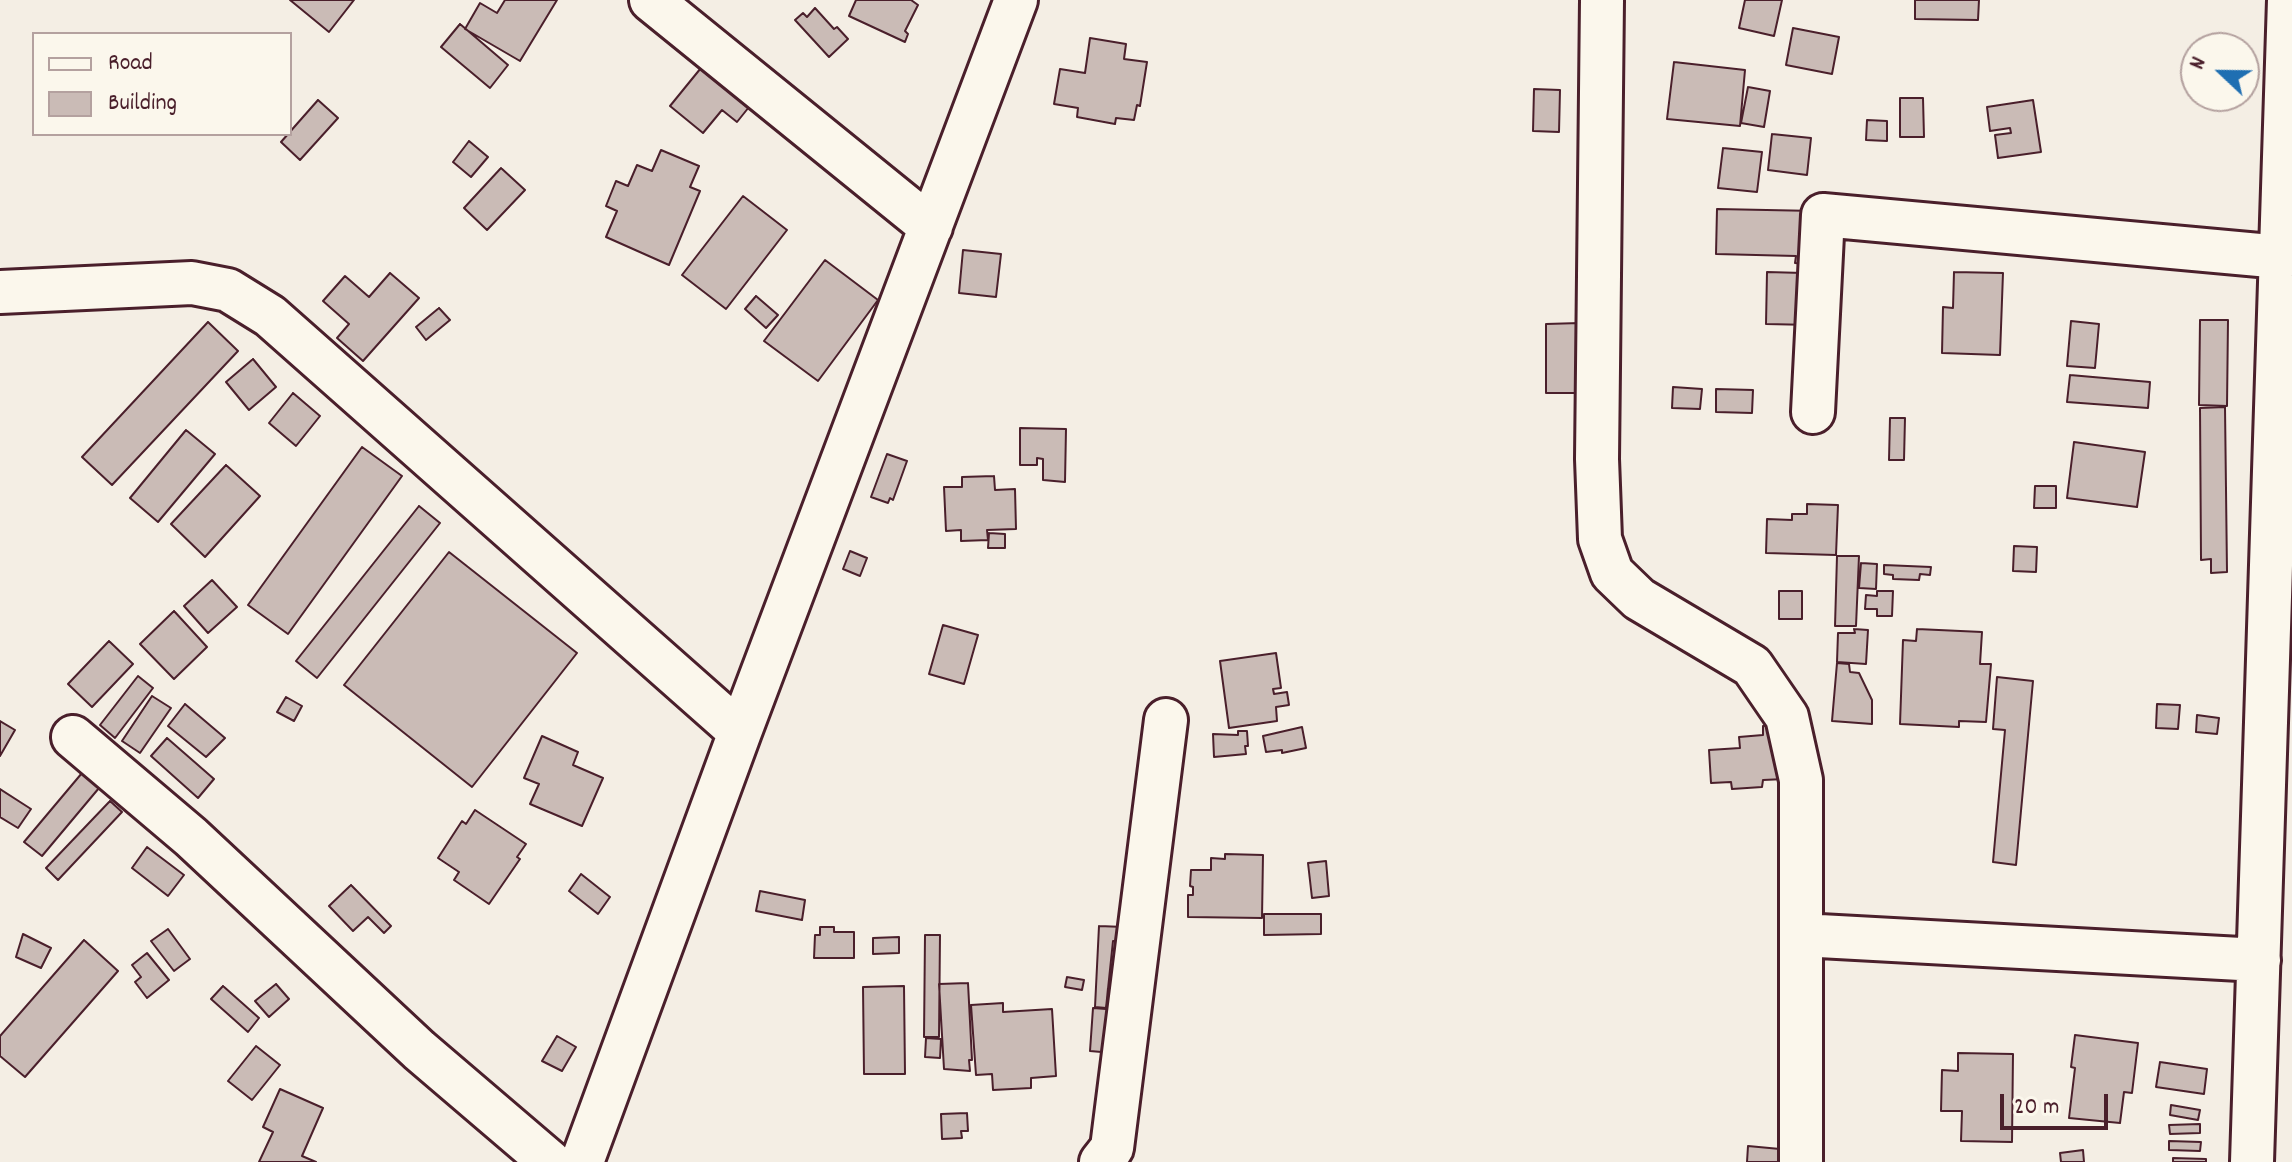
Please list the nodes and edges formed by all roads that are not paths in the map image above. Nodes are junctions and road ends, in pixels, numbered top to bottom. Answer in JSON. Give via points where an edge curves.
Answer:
{"nodes":[{"id":1,"x":651,"y":0,"type":"edge"},
{"id":2,"x":1016,"y":0,"type":"edge"},
{"id":3,"x":1602,"y":0,"type":"edge"},
{"id":4,"x":2289,"y":0,"type":"edge"},
{"id":5,"x":931,"y":227,"type":"junction"},
{"id":6,"x":2281,"y":257,"type":"junction"},
{"id":7,"x":0,"y":292,"type":"edge"},
{"id":8,"x":1813,"y":412,"type":"dead end"},
{"id":9,"x":1166,"y":720,"type":"dead end"},
{"id":10,"x":740,"y":732,"type":"junction"},
{"id":11,"x":73,"y":737,"type":"dead end"},
{"id":12,"x":1801,"y":935,"type":"junction"},
{"id":13,"x":2259,"y":960,"type":"junction"},
{"id":14,"x":550,"y":1162,"type":"edge"},
{"id":15,"x":582,"y":1162,"type":"edge"},
{"id":16,"x":1101,"y":1162,"type":"edge"},
{"id":17,"x":1801,"y":1162,"type":"edge"},
{"id":18,"x":2252,"y":1162,"type":"edge"}],
"edges":[{"from":1,"to":5,"type":"street"},
{"from":2,"to":5,"type":"street"},
{"from":3,"to":12,"type":"street","via":[[1600,539],[1612,573],[1639,599],[1752,666],[1787,717],[1801,780]]},
{"from":4,"to":6,"type":"street"},
{"from":5,"to":10,"type":"street"},
{"from":6,"to":8,"type":"street","via":[[1823,215]]},
{"from":6,"to":13,"type":"street"},
{"from":7,"to":10,"type":"street","via":[[192,283],[228,290],[270,316]]},
{"from":9,"to":16,"type":"street","via":[[1112,1148]]},
{"from":10,"to":15,"type":"street"},
{"from":11,"to":14,"type":"street"},
{"from":12,"to":13,"type":"street"},
{"from":12,"to":17,"type":"street"},
{"from":13,"to":18,"type":"street"}]}
